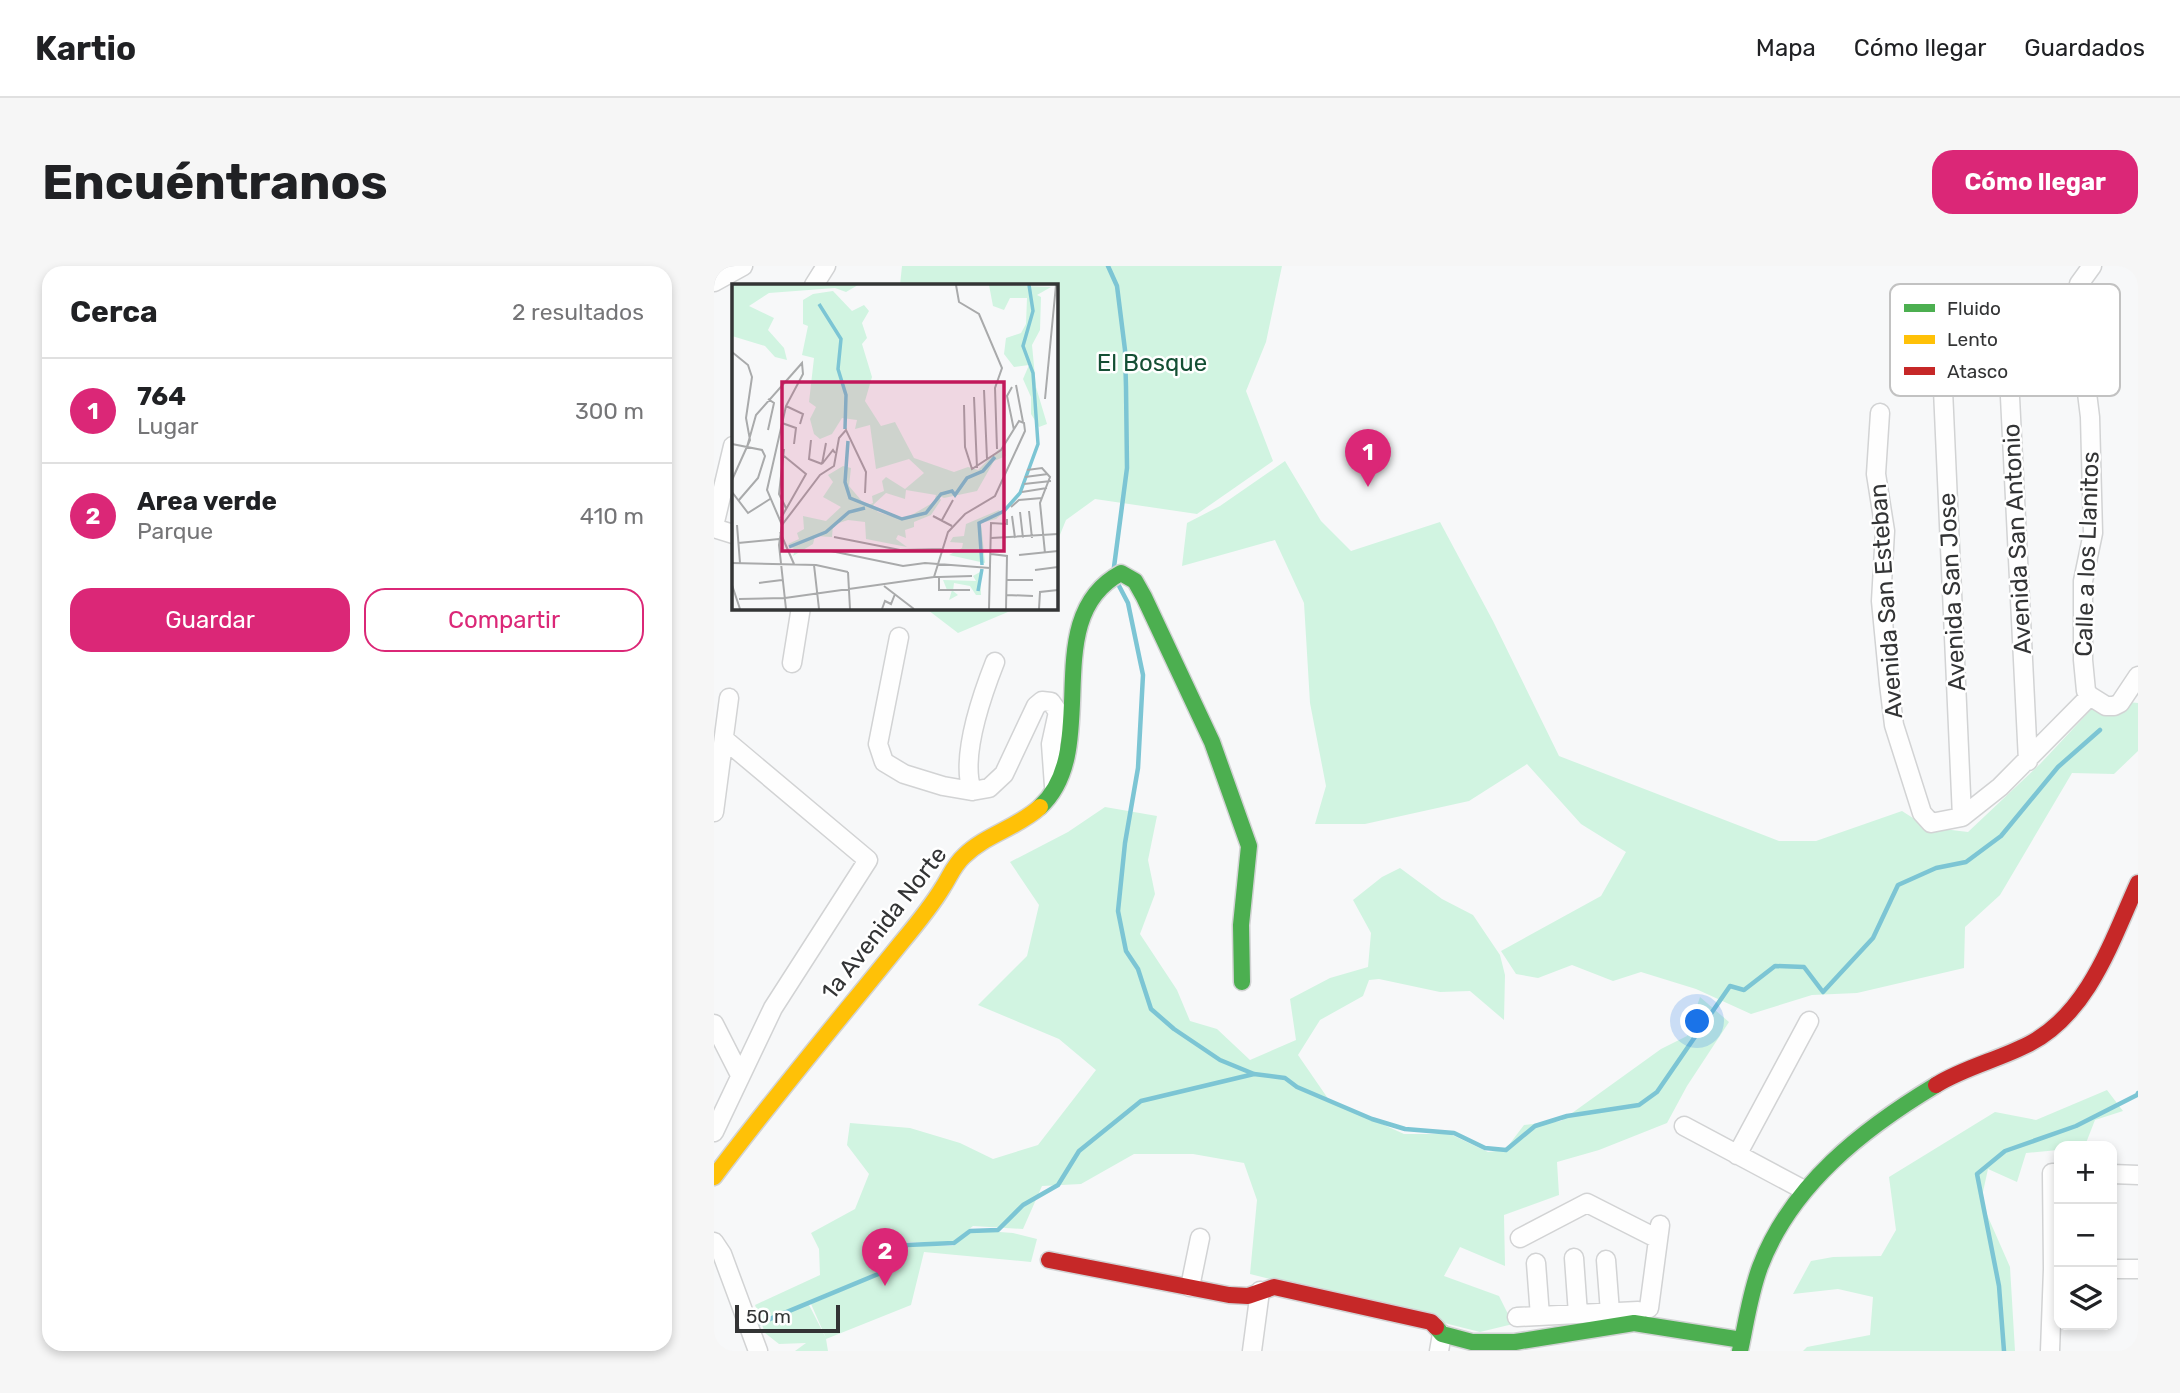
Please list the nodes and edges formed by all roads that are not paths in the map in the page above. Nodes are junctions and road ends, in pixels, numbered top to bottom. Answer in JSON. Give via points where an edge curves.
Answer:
{"nodes":[{"id":1,"x":743,"y":266,"type":"edge"},
{"id":2,"x":826,"y":266,"type":"edge"},
{"id":3,"x":2092,"y":266,"type":"edge"},
{"id":4,"x":714,"y":282,"type":"edge"},
{"id":5,"x":815,"y":284,"type":"edge"},
{"id":6,"x":2079,"y":284,"type":"edge"},
{"id":7,"x":1943,"y":396,"type":"edge"},
{"id":8,"x":2010,"y":396,"type":"edge"},
{"id":9,"x":2087,"y":396,"type":"edge"},
{"id":10,"x":1880,"y":413,"type":"dead end"},
{"id":11,"x":732,"y":450,"type":"edge"},
{"id":12,"x":714,"y":527,"type":"edge"},
{"id":13,"x":732,"y":534,"type":"edge"},
{"id":14,"x":801,"y":609,"type":"edge"},
{"id":15,"x":899,"y":637,"type":"dead end"},
{"id":16,"x":995,"y":662,"type":"dead end"},
{"id":17,"x":792,"y":663,"type":"dead end"},
{"id":18,"x":2138,"y":676,"type":"edge"},
{"id":19,"x":2090,"y":696,"type":"junction"},
{"id":20,"x":729,"y":698,"type":"dead end"},
{"id":21,"x":723,"y":739,"type":"junction"},
{"id":22,"x":2028,"y":761,"type":"junction"},
{"id":23,"x":1054,"y":789,"type":"junction"},
{"id":24,"x":972,"y":791,"type":"junction"},
{"id":25,"x":714,"y":812,"type":"edge"},
{"id":26,"x":1962,"y":817,"type":"junction"},
{"id":27,"x":2138,"y":883,"type":"edge"},
{"id":28,"x":1242,"y":982,"type":"dead end"},
{"id":29,"x":1809,"y":1021,"type":"dead end"},
{"id":30,"x":714,"y":1024,"type":"edge"},
{"id":31,"x":740,"y":1075,"type":"junction"},
{"id":32,"x":1684,"y":1126,"type":"dead end"},
{"id":33,"x":714,"y":1132,"type":"edge"},
{"id":34,"x":1737,"y":1154,"type":"junction"},
{"id":35,"x":2117,"y":1174,"type":"edge"},
{"id":36,"x":2138,"y":1175,"type":"edge"},
{"id":37,"x":714,"y":1177,"type":"edge"},
{"id":38,"x":1804,"y":1190,"type":"junction"},
{"id":39,"x":2056,"y":1204,"type":"edge"},
{"id":40,"x":1200,"y":1238,"type":"dead end"},
{"id":41,"x":1520,"y":1238,"type":"dead end"},
{"id":42,"x":714,"y":1241,"type":"edge"},
{"id":43,"x":1574,"y":1258,"type":"dead end"},
{"id":44,"x":1049,"y":1259,"type":"dead end"},
{"id":45,"x":1605,"y":1261,"type":"dead end"},
{"id":46,"x":1536,"y":1263,"type":"dead end"},
{"id":47,"x":2056,"y":1267,"type":"edge"},
{"id":48,"x":2117,"y":1269,"type":"edge"},
{"id":49,"x":2138,"y":1269,"type":"edge"},
{"id":50,"x":1190,"y":1287,"type":"junction"},
{"id":51,"x":1260,"y":1291,"type":"junction"},
{"id":52,"x":2054,"y":1296,"type":"edge"},
{"id":53,"x":1610,"y":1312,"type":"junction"},
{"id":54,"x":1578,"y":1314,"type":"junction"},
{"id":55,"x":1540,"y":1316,"type":"junction"},
{"id":56,"x":1517,"y":1317,"type":"dead end"},
{"id":57,"x":1440,"y":1342,"type":"edge"},
{"id":58,"x":1741,"y":1345,"type":"edge"},
{"id":59,"x":758,"y":1351,"type":"edge"},
{"id":60,"x":1252,"y":1351,"type":"edge"},
{"id":61,"x":2050,"y":1351,"type":"edge"}],
"edges":[{"from":1,"to":4,"type":"street"},
{"from":2,"to":5,"type":"street"},
{"from":3,"to":6,"type":"street","name":"Calle a los Llanitos"},
{"from":7,"to":26,"type":"street","name":"Avenida San Jose"},
{"from":8,"to":22,"type":"street","name":"Avenida San Antonio"},
{"from":9,"to":19,"type":"street","name":"Calle a los Llanitos","via":[[2092,533],[2083,581],[2084,684]]},
{"from":10,"to":26,"type":"street","name":"Avenida San Esteban","via":[[1876,474],[1885,531],[1881,601],[1894,725],[1922,813],[1931,823]]},
{"from":11,"to":12,"type":"street"},
{"from":12,"to":13,"type":"street"},
{"from":14,"to":17,"type":"street"},
{"from":15,"to":24,"type":"street","via":[[878,744],[884,762],[904,775]]},
{"from":16,"to":24,"type":"street","via":[[978,706],[967,777]]},
{"from":18,"to":19,"type":"street","via":[[2114,706]]},
{"from":19,"to":22,"type":"street"},
{"from":20,"to":21,"type":"street"},
{"from":21,"to":25,"type":"street"},
{"from":21,"to":31,"type":"street","via":[[868,860],[773,1008]]},
{"from":22,"to":26,"type":"street"},
{"from":23,"to":24,"type":"street","via":[[1051,744],[1058,712],[1052,702],[1042,701],[1004,775],[989,788]]},
{"from":23,"to":28,"type":"street","name":"1a Avenida Norte","via":[[1068,752],[1071,660],[1078,629],[1103,582],[1121,573],[1135,581],[1144,597],[1212,742],[1249,846],[1241,925]]},
{"from":23,"to":37,"type":"street","name":"1a Avenida Norte","via":[[1031,817],[974,847],[954,866],[943,889]]},
{"from":27,"to":38,"type":"street","via":[[2099,968],[2064,1017],[2039,1039],[1959,1071],[1884,1116],[1845,1147]]},
{"from":29,"to":34,"type":"street"},
{"from":30,"to":31,"type":"street"},
{"from":31,"to":33,"type":"street"},
{"from":32,"to":34,"type":"street"},
{"from":34,"to":38,"type":"street"},
{"from":35,"to":36,"type":"street"},
{"from":38,"to":58,"type":"street","via":[[1765,1254]]},
{"from":39,"to":47,"type":"street"},
{"from":40,"to":50,"type":"street"},
{"from":41,"to":53,"type":"street","via":[[1587,1203],[1659,1232],[1644,1309]]},
{"from":42,"to":59,"type":"street"},
{"from":43,"to":54,"type":"street"},
{"from":44,"to":50,"type":"street"},
{"from":45,"to":53,"type":"street"},
{"from":46,"to":55,"type":"street"},
{"from":48,"to":49,"type":"street"},
{"from":50,"to":51,"type":"street","via":[[1228,1295]]},
{"from":51,"to":57,"type":"street","via":[[1274,1287],[1431,1322]]},
{"from":51,"to":60,"type":"street"},
{"from":52,"to":61,"type":"street"},
{"from":53,"to":54,"type":"street"},
{"from":54,"to":55,"type":"street"},
{"from":55,"to":56,"type":"street"},
{"from":57,"to":58,"type":"street","via":[[1515,1342],[1634,1324]]}]}
